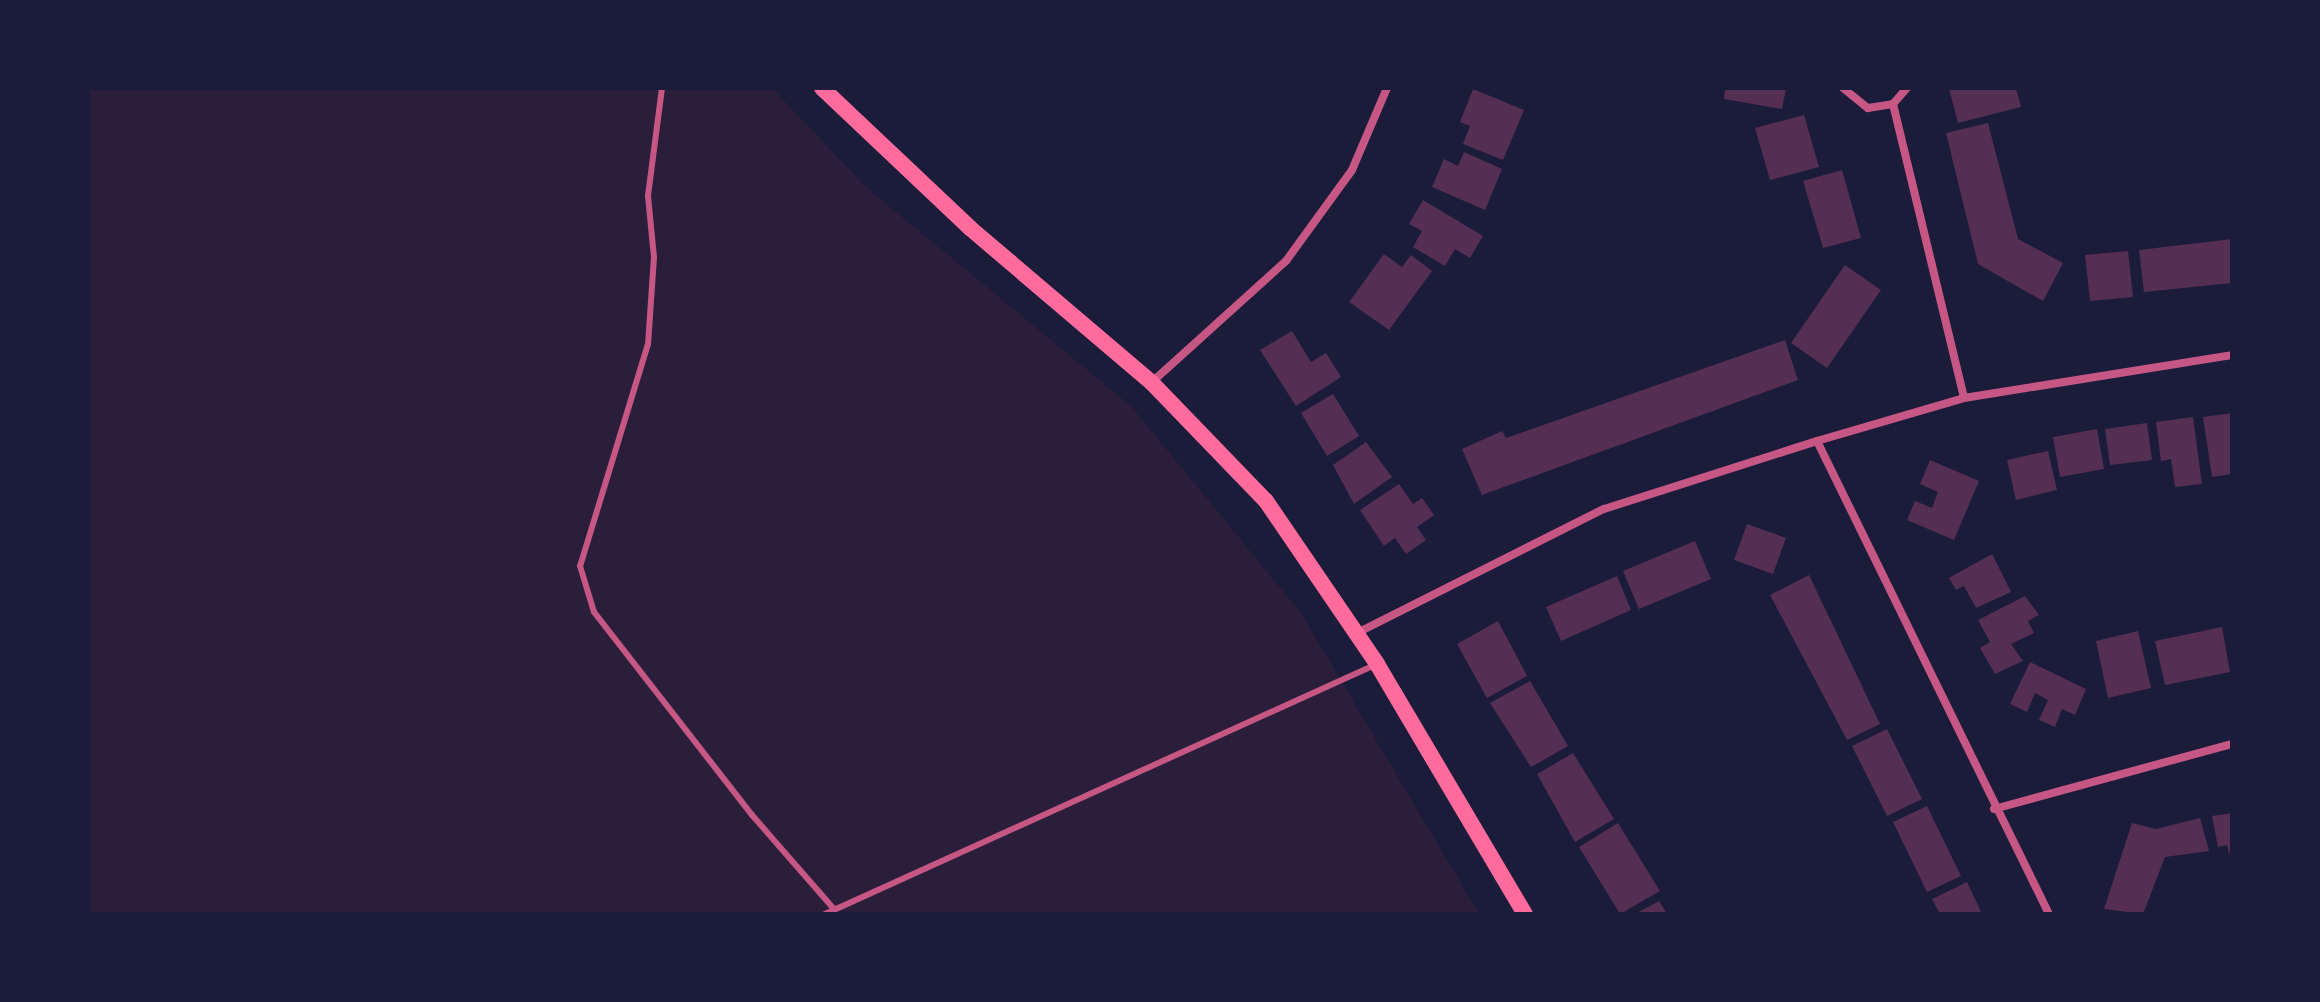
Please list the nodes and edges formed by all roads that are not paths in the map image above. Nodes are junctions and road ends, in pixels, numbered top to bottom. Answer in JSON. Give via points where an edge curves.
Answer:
{"nodes":[{"id":1,"x":662,"y":88,"type":"edge"},
{"id":2,"x":822,"y":88,"type":"edge"},
{"id":3,"x":1387,"y":88,"type":"edge"},
{"id":4,"x":1843,"y":88,"type":"edge"},
{"id":5,"x":1907,"y":88,"type":"edge"},
{"id":6,"x":1893,"y":104,"type":"junction"},
{"id":7,"x":2232,"y":355,"type":"edge"},
{"id":8,"x":1152,"y":383,"type":"junction"},
{"id":9,"x":1964,"y":398,"type":"junction"},
{"id":10,"x":1817,"y":441,"type":"junction"},
{"id":11,"x":1357,"y":633,"type":"junction"},
{"id":12,"x":1377,"y":664,"type":"junction"},
{"id":13,"x":2232,"y":744,"type":"edge"},
{"id":14,"x":1994,"y":809,"type":"junction"},
{"id":15,"x":834,"y":909,"type":"junction"},
{"id":16,"x":825,"y":914,"type":"edge"},
{"id":17,"x":1525,"y":914,"type":"edge"},
{"id":18,"x":2049,"y":914,"type":"edge"}],
"edges":[{"from":1,"to":15,"type":"lane","via":[[648,196],[654,257],[648,344],[580,566],[594,612],[752,815]]},
{"from":2,"to":8,"type":"main road","via":[[970,228]]},
{"from":3,"to":8,"type":"street","via":[[1352,170],[1286,261]]},
{"from":4,"to":6,"type":"street","via":[[1868,108]]},
{"from":5,"to":6,"type":"street"},
{"from":6,"to":9,"type":"street"},
{"from":7,"to":9,"type":"street"},
{"from":8,"to":11,"type":"main road","via":[[1266,501]]},
{"from":9,"to":10,"type":"street"},
{"from":10,"to":11,"type":"street","via":[[1604,509]]},
{"from":10,"to":14,"type":"street"},
{"from":11,"to":12,"type":"main road"},
{"from":12,"to":15,"type":"lane"},
{"from":12,"to":17,"type":"main road"},
{"from":13,"to":14,"type":"street"},
{"from":14,"to":18,"type":"street"},
{"from":15,"to":16,"type":"lane"}]}
